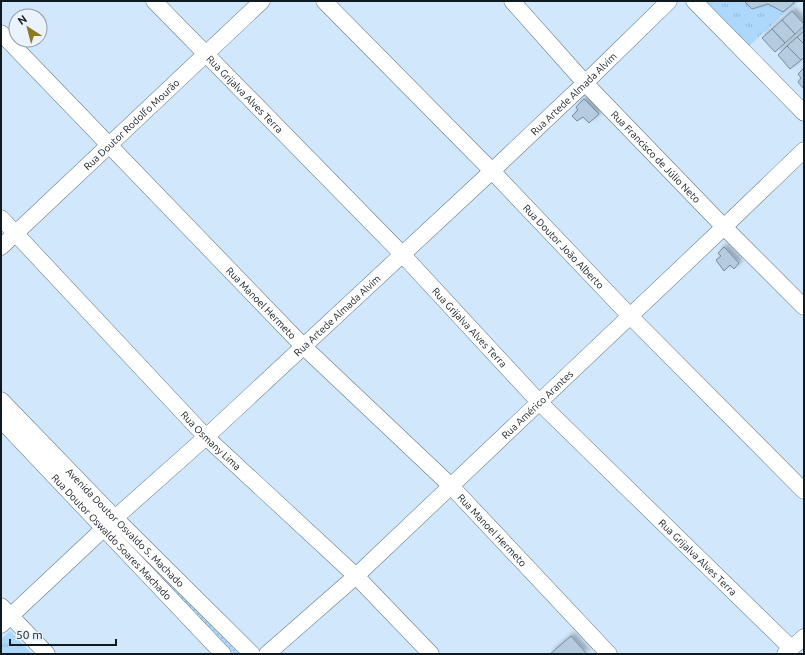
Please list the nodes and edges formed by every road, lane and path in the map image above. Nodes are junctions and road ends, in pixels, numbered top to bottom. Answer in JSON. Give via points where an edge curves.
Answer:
{"nodes":[{"id":1,"x":154,"y":1,"type":"edge"},
{"id":2,"x":262,"y":1,"type":"edge"},
{"id":3,"x":324,"y":1,"type":"edge"},
{"id":4,"x":512,"y":1,"type":"edge"},
{"id":5,"x":669,"y":1,"type":"edge"},
{"id":6,"x":694,"y":1,"type":"edge"},
{"id":7,"x":1,"y":34,"type":"edge"},
{"id":8,"x":206,"y":55,"type":"junction"},
{"id":9,"x":585,"y":83,"type":"junction"},
{"id":10,"x":804,"y":113,"type":"edge"},
{"id":11,"x":110,"y":145,"type":"junction"},
{"id":12,"x":804,"y":150,"type":"edge"},
{"id":13,"x":492,"y":171,"type":"junction"},
{"id":14,"x":1,"y":218,"type":"edge"},
{"id":15,"x":724,"y":227,"type":"junction"},
{"id":16,"x":16,"y":233,"type":"junction"},
{"id":17,"x":1,"y":247,"type":"edge"},
{"id":18,"x":402,"y":254,"type":"junction"},
{"id":19,"x":804,"y":307,"type":"edge"},
{"id":20,"x":630,"y":316,"type":"junction"},
{"id":21,"x":303,"y":346,"type":"junction"},
{"id":22,"x":1,"y":400,"type":"edge"},
{"id":23,"x":539,"y":402,"type":"junction"},
{"id":24,"x":1,"y":420,"type":"edge"},
{"id":25,"x":206,"y":437,"type":"junction"},
{"id":26,"x":450,"y":485,"type":"junction"},
{"id":27,"x":804,"y":491,"type":"edge"},
{"id":28,"x":109,"y":523,"type":"junction"},
{"id":29,"x":356,"y":576,"type":"junction"},
{"id":30,"x":4,"y":616,"type":"edge"},
{"id":31,"x":804,"y":637,"type":"edge"},
{"id":32,"x":788,"y":651,"type":"edge"},
{"id":33,"x":47,"y":654,"type":"edge"},
{"id":34,"x":223,"y":654,"type":"edge"},
{"id":35,"x":252,"y":654,"type":"edge"},
{"id":36,"x":267,"y":654,"type":"edge"},
{"id":37,"x":431,"y":654,"type":"edge"},
{"id":38,"x":609,"y":654,"type":"edge"}],
"edges":[{"from":1,"to":8,"type":"street","name":"Rua Grijalva Alves Terra"},
{"from":2,"to":8,"type":"street","name":"Rua Doutor Rodolfo Mourão"},
{"from":3,"to":13,"type":"street","name":"Rua Doutor João Alberto"},
{"from":4,"to":9,"type":"street","name":"Rua Francisco de Júlio Neto"},
{"from":5,"to":9,"type":"street","name":"Rua Artede Almada Alvim"},
{"from":6,"to":10,"type":"street"},
{"from":7,"to":11,"type":"street","name":"Rua Manoel Hermeto"},
{"from":8,"to":11,"type":"street","name":"Rua Doutor Rodolfo Mourão"},
{"from":8,"to":18,"type":"street","name":"Rua Grijalva Alves Terra"},
{"from":9,"to":13,"type":"street","name":"Rua Artede Almada Alvim"},
{"from":9,"to":15,"type":"street","name":"Rua Francisco de Júlio Neto"},
{"from":11,"to":16,"type":"street","name":"Rua Doutor Rodolfo Mourão"},
{"from":11,"to":21,"type":"street","name":"Rua Manoel Hermeto"},
{"from":12,"to":15,"type":"street","name":"Rua Américo Arantes"},
{"from":13,"to":18,"type":"street","name":"Rua Artede Almada Alvim"},
{"from":13,"to":20,"type":"street","name":"Rua Doutor João Alberto"},
{"from":14,"to":16,"type":"street","name":"Rua Osmany Lima"},
{"from":15,"to":19,"type":"street","name":"Rua Francisco de Júlio Neto"},
{"from":15,"to":20,"type":"street","name":"Rua Américo Arantes"},
{"from":16,"to":17,"type":"street","name":"Rua Doutor Rodolfo Mourão"},
{"from":16,"to":25,"type":"street","name":"Rua Osmany Lima"},
{"from":18,"to":21,"type":"street","name":"Rua Artede Almada Alvim"},
{"from":18,"to":23,"type":"street","name":"Rua Grijalva Alves Terra"},
{"from":20,"to":23,"type":"street","name":"Rua Américo Arantes"},
{"from":20,"to":27,"type":"street","name":"Rua Doutor João Alberto"},
{"from":21,"to":25,"type":"street","name":"Rua Artede Almada Alvim"},
{"from":21,"to":26,"type":"street","name":"Rua Manoel Hermeto"},
{"from":22,"to":28,"type":"street","name":"Avenida Doutor Osvaldo S. Machado"},
{"from":23,"to":26,"type":"street","name":"Rua Américo Arantes"},
{"from":23,"to":32,"type":"street","name":"Rua Grijalva Alves Terra"},
{"from":24,"to":28,"type":"street","name":"Rua Doutor Oswaldo Soares Machado"},
{"from":25,"to":28,"type":"street","name":"Rua Artede Almada Alvim"},
{"from":25,"to":29,"type":"street","name":"Rua Osmany Lima"},
{"from":26,"to":29,"type":"street","name":"Rua Américo Arantes"},
{"from":26,"to":38,"type":"street","name":"Rua Manoel Hermeto"},
{"from":28,"to":30,"type":"street","name":"Rua Artede Almada Alvim"},
{"from":28,"to":34,"type":"street","name":"Rua Doutor Oswaldo Soares Machado"},
{"from":28,"to":35,"type":"street","name":"Avenida Doutor Osvaldo S. Machado"},
{"from":29,"to":36,"type":"street","name":"Rua Américo Arantes"},
{"from":29,"to":37,"type":"street","name":"Rua Osmany Lima"},
{"from":30,"to":33,"type":"street"},
{"from":31,"to":32,"type":"street"}]}
